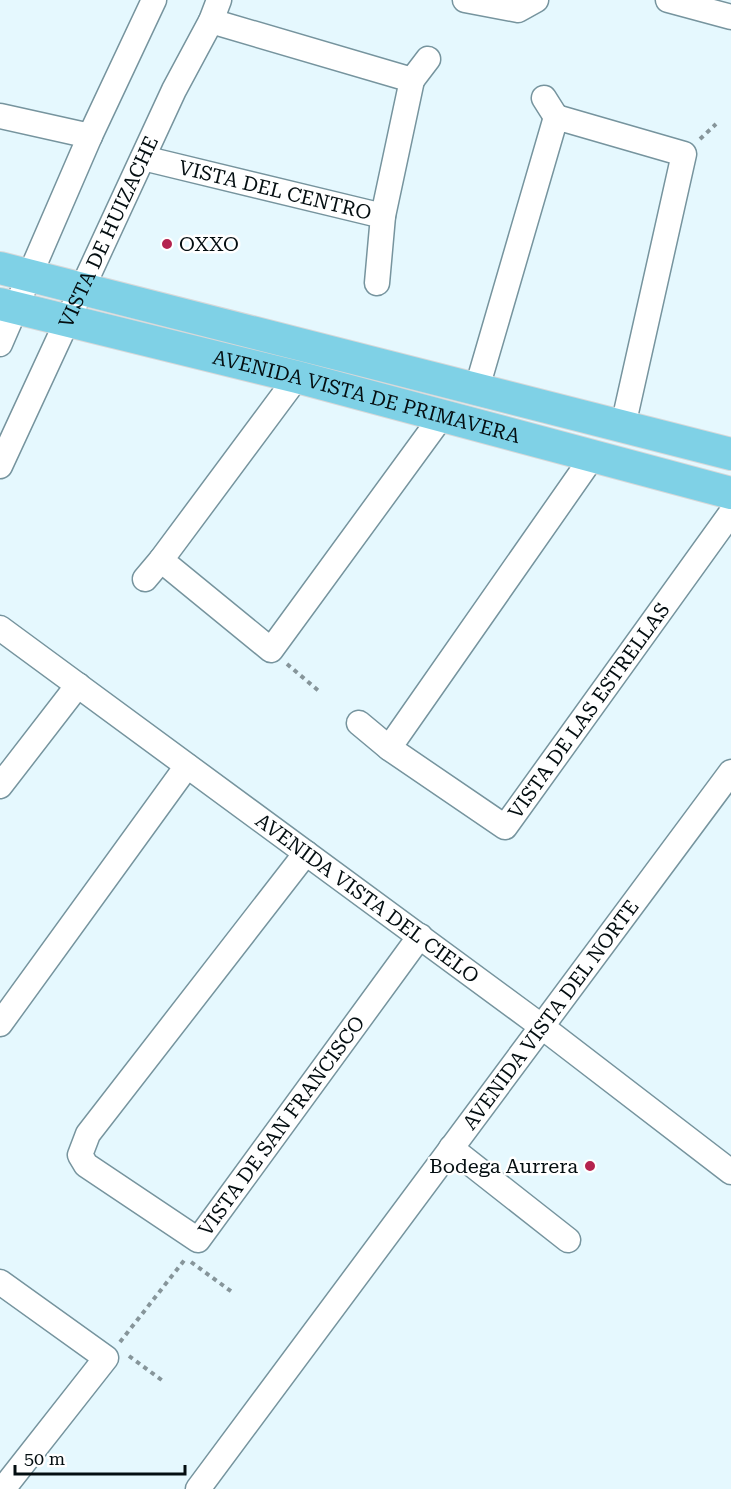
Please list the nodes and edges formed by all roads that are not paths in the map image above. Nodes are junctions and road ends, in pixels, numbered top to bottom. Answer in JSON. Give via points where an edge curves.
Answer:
{"nodes":[{"id":1,"x":465,"y":0,"type":"edge"},
{"id":2,"x":668,"y":0,"type":"edge"},
{"id":3,"x":146,"y":1,"type":"edge"},
{"id":4,"x":693,"y":3,"type":"edge"},
{"id":5,"x":527,"y":5,"type":"edge"},
{"id":6,"x":215,"y":11,"type":"edge"},
{"id":7,"x":731,"y":17,"type":"edge"},
{"id":8,"x":428,"y":59,"type":"dead end"},
{"id":9,"x":412,"y":80,"type":"junction"},
{"id":10,"x":0,"y":116,"type":"edge"},
{"id":11,"x":90,"y":136,"type":"junction"},
{"id":12,"x":143,"y":158,"type":"junction"},
{"id":13,"x":383,"y":216,"type":"junction"},
{"id":14,"x":0,"y":268,"type":"edge"},
{"id":15,"x":31,"y":276,"type":"junction"},
{"id":16,"x":377,"y":284,"type":"dead end"},
{"id":17,"x":81,"y":290,"type":"junction"},
{"id":18,"x":8,"y":307,"type":"edge"},
{"id":19,"x":68,"y":322,"type":"junction"},
{"id":20,"x":0,"y":344,"type":"edge"},
{"id":21,"x":297,"y":377,"type":"junction"},
{"id":22,"x":477,"y":388,"type":"junction"},
{"id":23,"x":442,"y":416,"type":"junction"},
{"id":24,"x":623,"y":426,"type":"junction"},
{"id":25,"x":731,"y":454,"type":"edge"},
{"id":26,"x":593,"y":456,"type":"junction"},
{"id":27,"x":0,"y":466,"type":"edge"},
{"id":28,"x":731,"y":494,"type":"edge"},
{"id":29,"x":731,"y":513,"type":"edge"},
{"id":30,"x":162,"y":560,"type":"junction"},
{"id":31,"x":145,"y":579,"type":"dead end"},
{"id":32,"x":0,"y":628,"type":"edge"},
{"id":33,"x":78,"y":685,"type":"junction"},
{"id":34,"x":359,"y":723,"type":"dead end"},
{"id":35,"x":389,"y":748,"type":"junction"},
{"id":36,"x":187,"y":765,"type":"junction"},
{"id":37,"x":731,"y":772,"type":"edge"},
{"id":38,"x":0,"y":786,"type":"edge"},
{"id":39,"x":306,"y":853,"type":"junction"},
{"id":40,"x":420,"y":936,"type":"junction"},
{"id":41,"x":0,"y":1024,"type":"edge"},
{"id":42,"x":541,"y":1026,"type":"junction"},
{"id":43,"x":451,"y":1148,"type":"junction"},
{"id":44,"x":731,"y":1172,"type":"edge"},
{"id":45,"x":568,"y":1240,"type":"dead end"},
{"id":46,"x":0,"y":1282,"type":"edge"},
{"id":47,"x":3,"y":1489,"type":"edge"},
{"id":48,"x":198,"y":1489,"type":"edge"}],
"edges":[{"from":1,"to":5,"type":"street"},
{"from":2,"to":4,"type":"street"},
{"from":3,"to":11,"type":"street"},
{"from":4,"to":7,"type":"street"},
{"from":6,"to":9,"type":"street"},
{"from":6,"to":12,"type":"street","name":"VISTA DE HUIZACHE"},
{"from":8,"to":9,"type":"street"},
{"from":9,"to":13,"type":"street","name":"VISTA DEL CENTRO"},
{"from":10,"to":11,"type":"street"},
{"from":11,"to":15,"type":"street"},
{"from":12,"to":13,"type":"street","name":"VISTA DEL CENTRO"},
{"from":12,"to":17,"type":"street","name":"VISTA DE HUIZACHE"},
{"from":13,"to":16,"type":"street"},
{"from":14,"to":15,"type":"main road","name":"AVENIDA VISTA DE PRIMAVERA"},
{"from":15,"to":17,"type":"main road","name":"AVENIDA VISTA DE PRIMAVERA"},
{"from":15,"to":18,"type":"street"},
{"from":17,"to":19,"type":"street","name":"VISTA DE HUIZACHE"},
{"from":17,"to":22,"type":"main road","name":"AVENIDA VISTA DE PRIMAVERA"},
{"from":18,"to":19,"type":"main road","name":"AVENIDA VISTA DE PRIMAVERA"},
{"from":18,"to":20,"type":"street"},
{"from":19,"to":21,"type":"main road","name":"AVENIDA VISTA DE PRIMAVERA"},
{"from":19,"to":27,"type":"street","name":"VISTA DE HUIZACHE"},
{"from":21,"to":23,"type":"main road","name":"AVENIDA VISTA DE PRIMAVERA"},
{"from":21,"to":30,"type":"street"},
{"from":22,"to":24,"type":"main road","name":"AVENIDA VISTA DE PRIMAVERA"},
{"from":22,"to":24,"type":"street","via":[[550,108],[684,154]]},
{"from":23,"to":26,"type":"main road","name":"AVENIDA VISTA DE PRIMAVERA"},
{"from":23,"to":30,"type":"street","via":[[271,650]]},
{"from":24,"to":25,"type":"main road","name":"AVENIDA VISTA DE PRIMAVERA"},
{"from":26,"to":28,"type":"main road","name":"AVENIDA VISTA DE PRIMAVERA"},
{"from":26,"to":35,"type":"street"},
{"from":29,"to":35,"type":"street","name":"VISTA DE LAS ESTRELLAS","via":[[505,827]]},
{"from":30,"to":31,"type":"street"},
{"from":32,"to":33,"type":"street","name":"AVENIDA VISTA DEL CIELO"},
{"from":33,"to":36,"type":"street","name":"AVENIDA VISTA DEL CIELO"},
{"from":33,"to":38,"type":"street"},
{"from":34,"to":35,"type":"street"},
{"from":36,"to":39,"type":"street","name":"AVENIDA VISTA DEL CIELO"},
{"from":36,"to":41,"type":"street"},
{"from":37,"to":42,"type":"street","name":"AVENIDA VISTA DEL NORTE"},
{"from":39,"to":40,"type":"street","name":"AVENIDA VISTA DEL CIELO"},
{"from":39,"to":40,"type":"street","name":"VISTA DE SAN FRANCISCO","via":[[82,1146],[80,1155],[86,1165],[192,1249]]},
{"from":40,"to":42,"type":"street","name":"AVENIDA VISTA DEL CIELO"},
{"from":42,"to":43,"type":"street","name":"AVENIDA VISTA DEL NORTE"},
{"from":42,"to":44,"type":"street","name":"AVENIDA VISTA DEL CIELO"},
{"from":43,"to":45,"type":"street"},
{"from":43,"to":48,"type":"street","name":"AVENIDA VISTA DEL NORTE"},
{"from":46,"to":47,"type":"street","via":[[111,1352]]}]}
